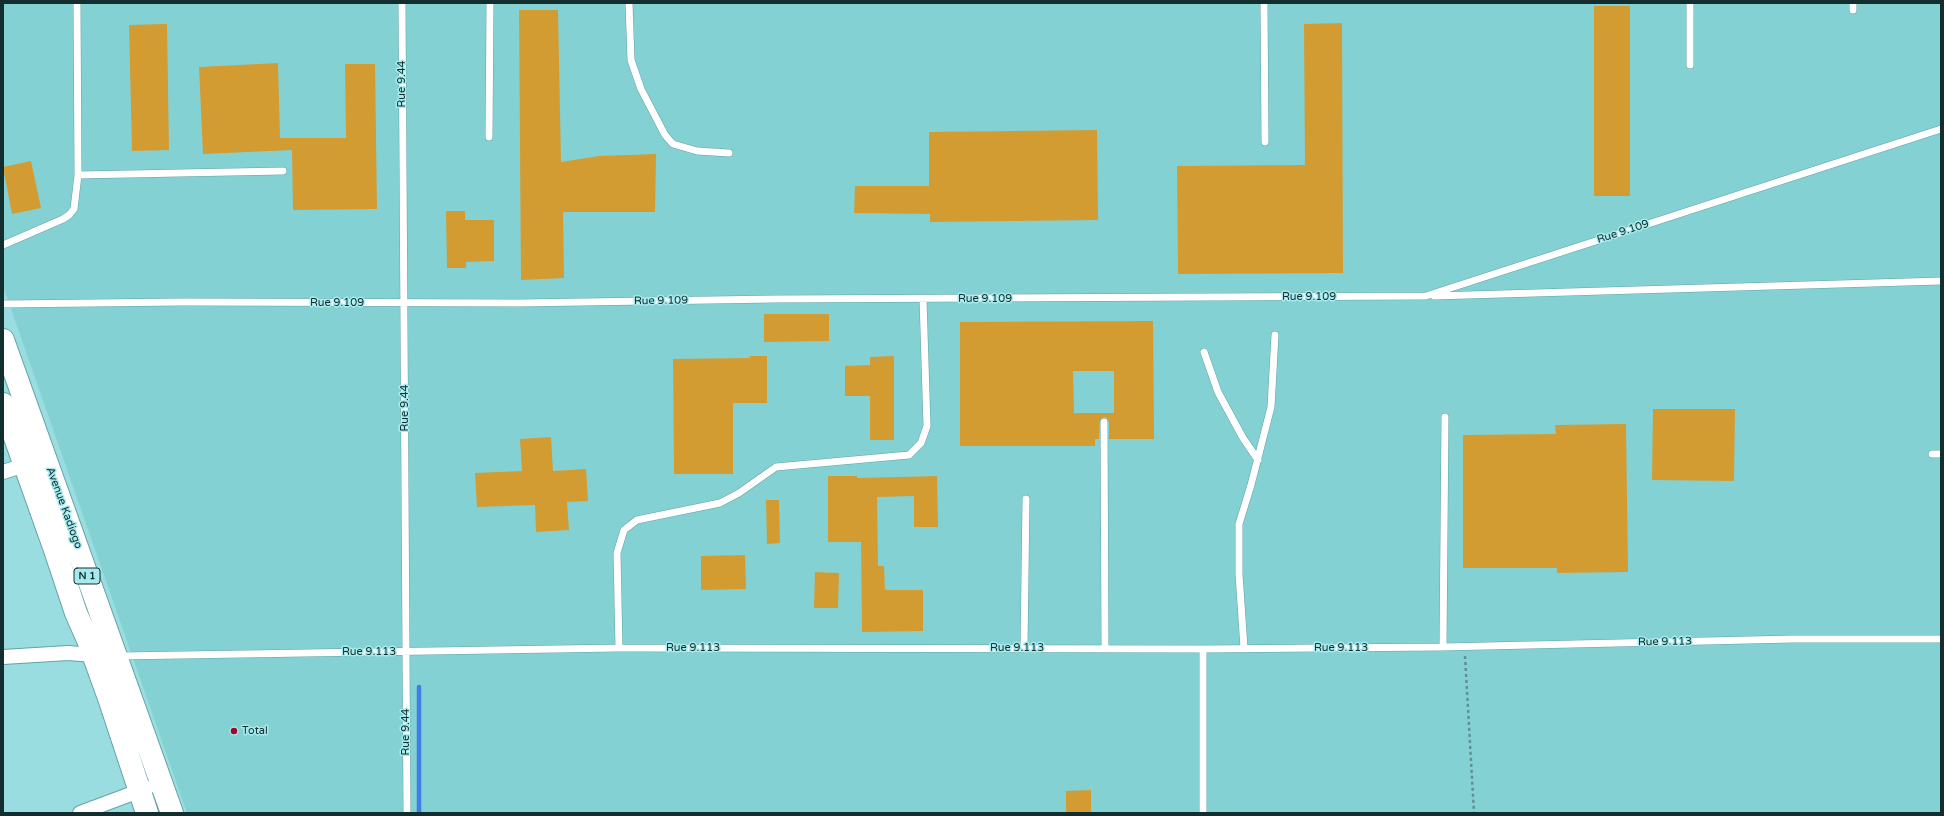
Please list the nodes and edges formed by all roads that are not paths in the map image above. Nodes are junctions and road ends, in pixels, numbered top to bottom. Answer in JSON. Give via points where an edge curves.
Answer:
{"nodes":[{"id":1,"x":77,"y":3,"type":"edge"},
{"id":2,"x":402,"y":3,"type":"edge"},
{"id":3,"x":490,"y":3,"type":"edge"},
{"id":4,"x":629,"y":3,"type":"edge"},
{"id":5,"x":1264,"y":3,"type":"edge"},
{"id":6,"x":1690,"y":3,"type":"edge"},
{"id":7,"x":1690,"y":65,"type":"dead end"},
{"id":8,"x":1941,"y":129,"type":"edge"},
{"id":9,"x":489,"y":137,"type":"dead end"},
{"id":10,"x":1265,"y":142,"type":"dead end"},
{"id":11,"x":730,"y":153,"type":"dead end"},
{"id":12,"x":283,"y":171,"type":"dead end"},
{"id":13,"x":78,"y":175,"type":"junction"},
{"id":14,"x":3,"y":245,"type":"edge"},
{"id":15,"x":1941,"y":281,"type":"edge"},
{"id":16,"x":1426,"y":296,"type":"junction"},
{"id":17,"x":923,"y":299,"type":"junction"},
{"id":18,"x":3,"y":304,"type":"edge"},
{"id":19,"x":404,"y":304,"type":"junction"},
{"id":20,"x":1275,"y":335,"type":"dead end"},
{"id":21,"x":3,"y":340,"type":"edge"},
{"id":22,"x":1204,"y":352,"type":"dead end"},
{"id":23,"x":3,"y":404,"type":"edge"},
{"id":24,"x":1446,"y":417,"type":"dead end"},
{"id":25,"x":1104,"y":422,"type":"dead end"},
{"id":26,"x":1932,"y":454,"type":"dead end"},
{"id":27,"x":1941,"y":454,"type":"edge"},
{"id":28,"x":1258,"y":460,"type":"junction"},
{"id":29,"x":25,"y":466,"type":"junction"},
{"id":30,"x":3,"y":472,"type":"edge"},
{"id":31,"x":1026,"y":499,"type":"dead end"},
{"id":32,"x":1941,"y":640,"type":"edge"},
{"id":33,"x":1444,"y":647,"type":"junction"},
{"id":34,"x":619,"y":648,"type":"junction"},
{"id":35,"x":1024,"y":648,"type":"junction"},
{"id":36,"x":1244,"y":648,"type":"junction"},
{"id":37,"x":1105,"y":649,"type":"junction"},
{"id":38,"x":1203,"y":649,"type":"junction"},
{"id":39,"x":405,"y":652,"type":"junction"},
{"id":40,"x":104,"y":655,"type":"junction"},
{"id":41,"x":3,"y":657,"type":"edge"},
{"id":42,"x":161,"y":782,"type":"junction"},
{"id":43,"x":140,"y":791,"type":"junction"},
{"id":44,"x":80,"y":813,"type":"edge"},
{"id":45,"x":147,"y":813,"type":"edge"},
{"id":46,"x":172,"y":813,"type":"edge"},
{"id":47,"x":407,"y":813,"type":"edge"},
{"id":48,"x":1203,"y":813,"type":"edge"}],
"edges":[{"from":1,"to":13,"type":"lane"},
{"from":2,"to":19,"type":"lane","name":"Rue 9.44"},
{"from":3,"to":9,"type":"lane"},
{"from":4,"to":11,"type":"lane","via":[[631,60],[641,88],[665,135],[674,144],[697,151]]},
{"from":5,"to":10,"type":"lane"},
{"from":6,"to":7,"type":"lane"},
{"from":8,"to":16,"type":"lane","name":"Rue 9.109"},
{"from":12,"to":13,"type":"lane"},
{"from":13,"to":14,"type":"lane","via":[[74,209],[69,215]]},
{"from":15,"to":16,"type":"lane"},
{"from":16,"to":17,"type":"lane","name":"Rue 9.109"},
{"from":17,"to":19,"type":"lane","name":"Rue 9.109"},
{"from":17,"to":34,"type":"lane","via":[[927,426],[921,443],[910,455],[776,467],[720,503],[637,520],[624,530],[617,553]]},
{"from":18,"to":19,"type":"lane","name":"Rue 9.109"},
{"from":19,"to":39,"type":"lane","name":"Rue 9.44"},
{"from":20,"to":28,"type":"lane","via":[[1271,407]]},
{"from":21,"to":40,"type":"highway","name":"Avenue Kadiogo","number":"N 1"},
{"from":22,"to":28,"type":"lane","via":[[1218,392]]},
{"from":23,"to":29,"type":"highway","name":"Avenue Kadiogo","number":"N 1"},
{"from":24,"to":33,"type":"lane"},
{"from":25,"to":37,"type":"lane"},
{"from":26,"to":27,"type":"lane"},
{"from":28,"to":36,"type":"lane","via":[[1239,524],[1238,574]]},
{"from":29,"to":30,"type":"street"},
{"from":29,"to":40,"type":"highway","name":"Avenue Kadiogo","number":"N 1","via":[[76,613]]},
{"from":31,"to":35,"type":"lane"},
{"from":32,"to":33,"type":"lane","name":"Rue 9.113","via":[[1785,640]]},
{"from":33,"to":36,"type":"lane","name":"Rue 9.113"},
{"from":34,"to":35,"type":"lane","name":"Rue 9.113"},
{"from":34,"to":39,"type":"lane","name":"Rue 9.113"},
{"from":35,"to":37,"type":"lane","name":"Rue 9.113"},
{"from":36,"to":38,"type":"lane","name":"Rue 9.113"},
{"from":37,"to":38,"type":"lane","name":"Rue 9.113"},
{"from":38,"to":48,"type":"lane"},
{"from":39,"to":40,"type":"lane","name":"Rue 9.113"},
{"from":39,"to":47,"type":"lane","name":"Rue 9.44"},
{"from":40,"to":41,"type":"street","via":[[68,653]]},
{"from":40,"to":42,"type":"highway","name":"Avenue Kadiogo","number":"N 1"},
{"from":40,"to":43,"type":"highway","name":"Avenue Kadiogo","number":"N 1"},
{"from":42,"to":43,"type":"street"},
{"from":42,"to":46,"type":"highway","name":"Avenue Kadiogo","number":"N 1"},
{"from":43,"to":44,"type":"street"},
{"from":43,"to":45,"type":"highway","name":"Avenue Kadiogo","number":"N 1"}]}
